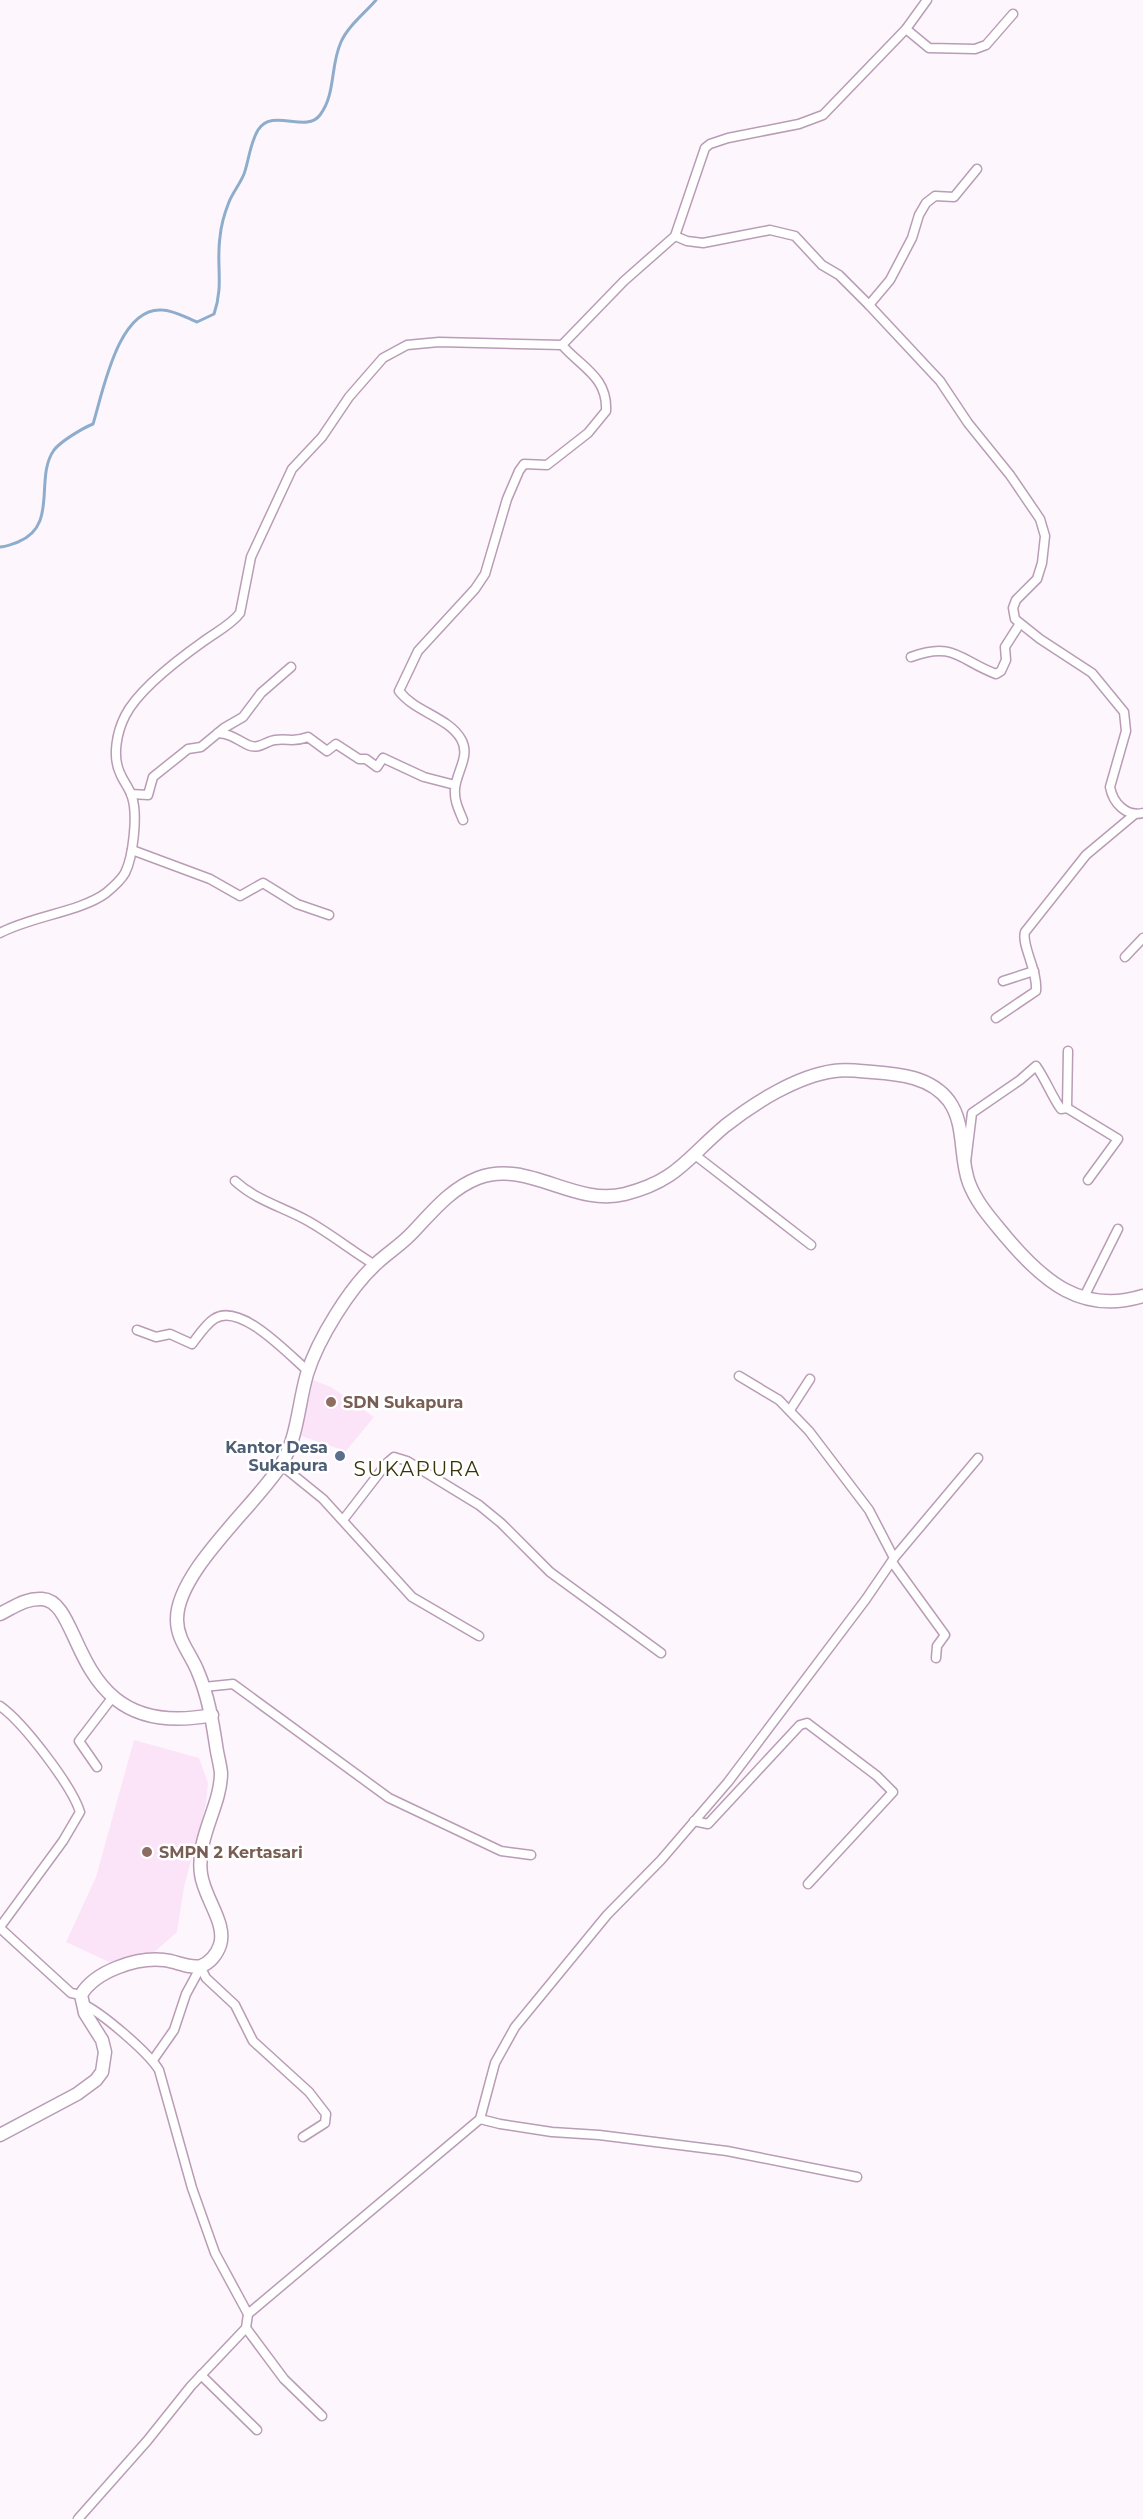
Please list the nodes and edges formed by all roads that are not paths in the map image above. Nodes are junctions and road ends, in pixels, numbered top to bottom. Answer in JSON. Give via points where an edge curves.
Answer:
{"nodes":[{"id":1,"x":927,"y":0,"type":"edge"},
{"id":2,"x":1013,"y":14,"type":"dead end"},
{"id":3,"x":906,"y":28,"type":"junction"},
{"id":4,"x":977,"y":169,"type":"dead end"},
{"id":5,"x":675,"y":236,"type":"junction"},
{"id":6,"x":869,"y":305,"type":"junction"},
{"id":7,"x":562,"y":345,"type":"junction"},
{"id":8,"x":1019,"y":625,"type":"junction"},
{"id":9,"x":911,"y":657,"type":"dead end"},
{"id":10,"x":291,"y":667,"type":"dead end"},
{"id":11,"x":218,"y":733,"type":"junction"},
{"id":12,"x":455,"y":785,"type":"junction"},
{"id":13,"x":131,"y":794,"type":"junction"},
{"id":14,"x":1139,"y":814,"type":"edge"},
{"id":15,"x":463,"y":820,"type":"dead end"},
{"id":16,"x":132,"y":850,"type":"junction"},
{"id":17,"x":328,"y":915,"type":"dead end"},
{"id":18,"x":0,"y":933,"type":"edge"},
{"id":19,"x":1143,"y":938,"type":"edge"},
{"id":20,"x":1125,"y":957,"type":"dead end"},
{"id":21,"x":1034,"y":971,"type":"junction"},
{"id":22,"x":1003,"y":981,"type":"dead end"},
{"id":23,"x":996,"y":1018,"type":"dead end"},
{"id":24,"x":1068,"y":1051,"type":"dead end"},
{"id":25,"x":1067,"y":1108,"type":"junction"},
{"id":26,"x":695,"y":1155,"type":"junction"},
{"id":27,"x":965,"y":1165,"type":"junction"},
{"id":28,"x":1088,"y":1180,"type":"dead end"},
{"id":29,"x":235,"y":1181,"type":"dead end"},
{"id":30,"x":1118,"y":1229,"type":"dead end"},
{"id":31,"x":811,"y":1245,"type":"dead end"},
{"id":32,"x":375,"y":1265,"type":"junction"},
{"id":33,"x":1143,"y":1296,"type":"edge"},
{"id":34,"x":1083,"y":1298,"type":"junction"},
{"id":35,"x":137,"y":1330,"type":"dead end"},
{"id":36,"x":308,"y":1371,"type":"junction"},
{"id":37,"x":739,"y":1376,"type":"dead end"},
{"id":38,"x":810,"y":1379,"type":"dead end"},
{"id":39,"x":790,"y":1410,"type":"junction"},
{"id":40,"x":978,"y":1458,"type":"dead end"},
{"id":41,"x":281,"y":1465,"type":"junction"},
{"id":42,"x":343,"y":1520,"type":"junction"},
{"id":43,"x":893,"y":1560,"type":"junction"},
{"id":44,"x":0,"y":1614,"type":"edge"},
{"id":45,"x":479,"y":1636,"type":"dead end"},
{"id":46,"x":661,"y":1653,"type":"dead end"},
{"id":47,"x":936,"y":1658,"type":"dead end"},
{"id":48,"x":204,"y":1687,"type":"junction"},
{"id":49,"x":112,"y":1698,"type":"junction"},
{"id":50,"x":0,"y":1706,"type":"edge"},
{"id":51,"x":212,"y":1715,"type":"junction"},
{"id":52,"x":97,"y":1767,"type":"dead end"},
{"id":53,"x":694,"y":1821,"type":"junction"},
{"id":54,"x":531,"y":1855,"type":"dead end"},
{"id":55,"x":808,"y":1884,"type":"dead end"},
{"id":56,"x":0,"y":1927,"type":"edge"},
{"id":57,"x":200,"y":1966,"type":"junction"},
{"id":58,"x":82,"y":2000,"type":"junction"},
{"id":59,"x":153,"y":2060,"type":"junction"},
{"id":60,"x":480,"y":2119,"type":"junction"},
{"id":61,"x":0,"y":2135,"type":"edge"},
{"id":62,"x":303,"y":2137,"type":"dead end"},
{"id":63,"x":856,"y":2177,"type":"dead end"},
{"id":64,"x":248,"y":2314,"type":"junction"},
{"id":65,"x":246,"y":2328,"type":"junction"},
{"id":66,"x":201,"y":2375,"type":"junction"},
{"id":67,"x":322,"y":2416,"type":"dead end"},
{"id":68,"x":257,"y":2430,"type":"dead end"},
{"id":69,"x":78,"y":2519,"type":"edge"}],
"edges":[{"from":1,"to":3,"type":"street"},
{"from":2,"to":3,"type":"street","via":[[986,45],[975,49],[929,48]]},
{"from":3,"to":5,"type":"street","via":[[823,115],[705,148]]},
{"from":4,"to":6,"type":"street","via":[[954,197],[935,196],[926,203],[890,280]]},
{"from":5,"to":6,"type":"street","via":[[704,243],[753,232],[782,231],[795,236],[822,266],[838,275]]},
{"from":5,"to":7,"type":"street","via":[[624,281]]},
{"from":6,"to":8,"type":"street","via":[[940,381],[1040,519],[1045,536],[1043,556],[1036,579],[1013,608]]},
{"from":7,"to":12,"type":"street","via":[[603,388],[606,411],[588,433],[547,465],[525,464],[519,471],[485,574],[418,651],[399,691],[407,702],[455,732],[462,741],[465,750]]},
{"from":7,"to":13,"type":"street","via":[[407,345],[383,358],[368,373],[322,437],[292,468],[251,557],[240,613],[152,684],[125,716],[115,755]]},
{"from":8,"to":9,"type":"street","via":[[1005,647],[1006,660],[996,674],[947,650]]},
{"from":8,"to":14,"type":"street","via":[[1092,673],[1124,712],[1126,731],[1110,788],[1124,810]]},
{"from":10,"to":11,"type":"street","via":[[261,693],[243,717]]},
{"from":11,"to":12,"type":"street","via":[[230,734],[250,746],[275,740],[296,742],[308,737],[327,751],[336,744],[377,767],[383,758],[424,777]]},
{"from":11,"to":13,"type":"street","via":[[201,747],[189,749],[153,777],[148,795]]},
{"from":12,"to":15,"type":"street"},
{"from":13,"to":16,"type":"street","via":[[135,812]]},
{"from":14,"to":21,"type":"street","via":[[1086,855],[1026,932],[1024,944]]},
{"from":16,"to":17,"type":"street","via":[[210,879],[240,896],[263,883],[297,904]]},
{"from":16,"to":18,"type":"street","via":[[125,873],[95,900]]},
{"from":19,"to":20,"type":"street"},
{"from":21,"to":22,"type":"street"},
{"from":21,"to":23,"type":"street","via":[[1036,991]]},
{"from":24,"to":25,"type":"street"},
{"from":25,"to":27,"type":"street","via":[[1058,1106],[1036,1066],[972,1113],[969,1158]]},
{"from":25,"to":28,"type":"street","via":[[1118,1139]]},
{"from":26,"to":27,"type":"main road","via":[[725,1126],[775,1094],[834,1071],[859,1071],[910,1077],[940,1091],[954,1110]]},
{"from":26,"to":31,"type":"street"},
{"from":26,"to":32,"type":"main road","via":[[670,1177],[620,1196],[580,1194],[509,1174],[475,1179],[431,1211]]},
{"from":27,"to":34,"type":"main road","via":[[980,1204],[1021,1256],[1054,1284]]},
{"from":29,"to":32,"type":"street","via":[[258,1199],[287,1209]]},
{"from":30,"to":34,"type":"street"},
{"from":32,"to":36,"type":"main road","via":[[354,1289]]},
{"from":33,"to":34,"type":"main road","via":[[1120,1302]]},
{"from":35,"to":36,"type":"street","via":[[156,1337],[170,1334],[192,1344],[213,1319],[237,1316]]},
{"from":36,"to":41,"type":"main road","via":[[294,1432]]},
{"from":37,"to":39,"type":"street"},
{"from":38,"to":39,"type":"street"},
{"from":39,"to":43,"type":"street","via":[[869,1510]]},
{"from":40,"to":43,"type":"street"},
{"from":41,"to":42,"type":"street"},
{"from":41,"to":48,"type":"main road","via":[[201,1563],[178,1605],[177,1625],[182,1643]]},
{"from":42,"to":45,"type":"street","via":[[412,1597]]},
{"from":42,"to":46,"type":"street","via":[[387,1462],[401,1458],[479,1505],[550,1572]]},
{"from":43,"to":47,"type":"street","via":[[945,1635],[937,1646]]},
{"from":43,"to":53,"type":"street","via":[[735,1773]]},
{"from":44,"to":49,"type":"main road","via":[[26,1601],[44,1598],[55,1604],[94,1678]]},
{"from":48,"to":51,"type":"main road"},
{"from":48,"to":54,"type":"street","via":[[233,1684],[389,1798],[501,1851]]},
{"from":49,"to":51,"type":"main road","via":[[129,1708],[163,1718]]},
{"from":49,"to":52,"type":"street","via":[[79,1741]]},
{"from":50,"to":56,"type":"street","via":[[73,1793],[80,1812]]},
{"from":51,"to":57,"type":"main road","via":[[220,1782],[202,1844],[200,1868],[222,1933],[216,1954]]},
{"from":53,"to":55,"type":"street","via":[[708,1824],[800,1725],[807,1724],[893,1792]]},
{"from":53,"to":60,"type":"street","via":[[607,1915],[515,2027],[495,2063]]},
{"from":56,"to":58,"type":"street"},
{"from":57,"to":58,"type":"main road","via":[[162,1960],[142,1962],[99,1976],[88,1983]]},
{"from":57,"to":59,"type":"street","via":[[174,2030]]},
{"from":57,"to":62,"type":"street","via":[[206,1978],[235,2005],[253,2041],[309,2092],[326,2114],[325,2123]]},
{"from":58,"to":59,"type":"street"},
{"from":58,"to":61,"type":"main road","via":[[85,2013],[102,2040],[102,2072],[77,2094]]},
{"from":59,"to":64,"type":"street","via":[[215,2253]]},
{"from":60,"to":63,"type":"street","via":[[552,2132],[599,2134],[727,2151]]},
{"from":60,"to":64,"type":"street"},
{"from":64,"to":65,"type":"street"},
{"from":65,"to":66,"type":"street"},
{"from":65,"to":67,"type":"street","via":[[284,2379]]},
{"from":66,"to":68,"type":"street"},
{"from":66,"to":69,"type":"street"}]}
